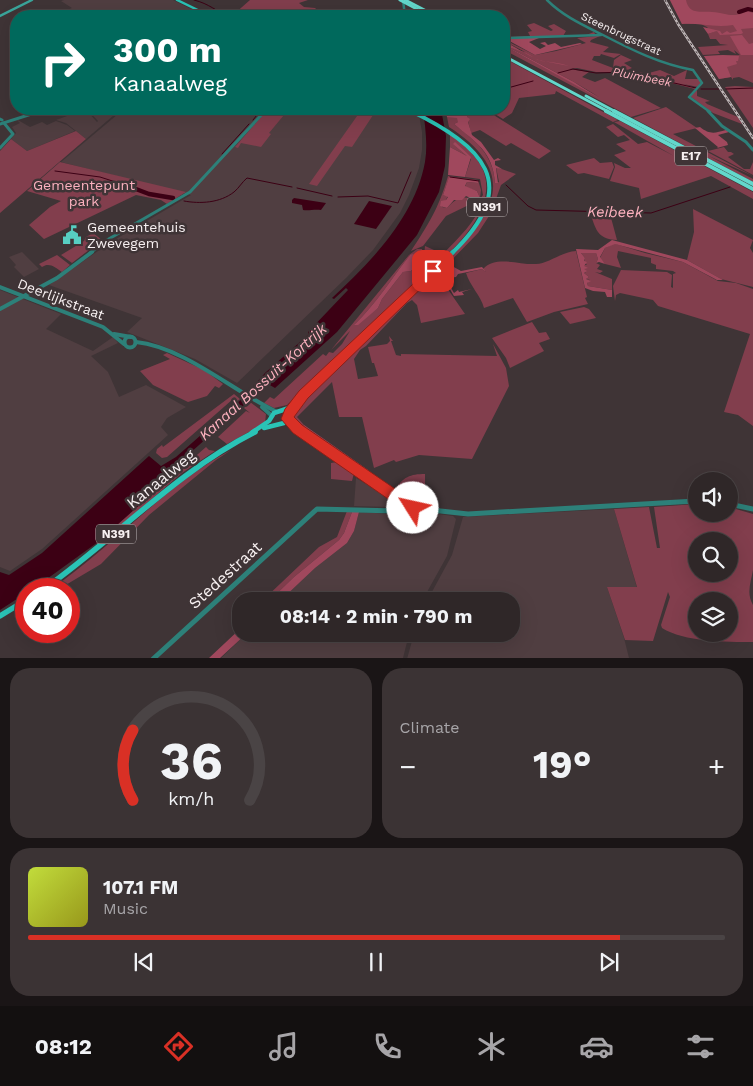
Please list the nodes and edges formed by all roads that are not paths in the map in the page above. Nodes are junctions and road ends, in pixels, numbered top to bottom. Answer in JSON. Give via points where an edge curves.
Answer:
{"nodes":[{"id":1,"x":32,"y":0,"type":"edge"},
{"id":2,"x":177,"y":0,"type":"edge"},
{"id":3,"x":403,"y":0,"type":"edge"},
{"id":4,"x":547,"y":0,"type":"edge"},
{"id":5,"x":12,"y":10,"type":"edge"},
{"id":6,"x":198,"y":10,"type":"edge"},
{"id":7,"x":422,"y":10,"type":"edge"},
{"id":8,"x":602,"y":35,"type":"junction"},
{"id":9,"x":510,"y":38,"type":"edge"},
{"id":10,"x":510,"y":57,"type":"edge"},
{"id":11,"x":510,"y":57,"type":"edge"},
{"id":12,"x":24,"y":115,"type":"edge"},
{"id":13,"x":261,"y":115,"type":"edge"},
{"id":14,"x":419,"y":115,"type":"edge"},
{"id":15,"x":2,"y":121,"type":"edge"},
{"id":16,"x":0,"y":148,"type":"edge"},
{"id":17,"x":753,"y":150,"type":"edge"},
{"id":18,"x":753,"y":184,"type":"edge"},
{"id":19,"x":753,"y":189,"type":"edge"},
{"id":20,"x":0,"y":287,"type":"edge"},
{"id":21,"x":23,"y":296,"type":"junction"},
{"id":22,"x":0,"y":309,"type":"edge"},
{"id":23,"x":114,"y":334,"type":"junction"},
{"id":24,"x":132,"y":338,"type":"junction"},
{"id":25,"x":136,"y":342,"type":"junction"},
{"id":26,"x":124,"y":344,"type":"junction"},
{"id":27,"x":304,"y":395,"type":"junction"},
{"id":28,"x":257,"y":403,"type":"junction"},
{"id":29,"x":279,"y":411,"type":"junction"},
{"id":30,"x":286,"y":419,"type":"junction"},
{"id":31,"x":273,"y":420,"type":"junction"},
{"id":32,"x":400,"y":502,"type":"junction"},
{"id":33,"x":688,"y":502,"type":"edge"},
{"id":34,"x":738,"y":506,"type":"edge"},
{"id":35,"x":413,"y":508,"type":"junction"},
{"id":36,"x":396,"y":510,"type":"junction"},
{"id":37,"x":753,"y":510,"type":"edge"},
{"id":38,"x":59,"y":578,"type":"edge"},
{"id":39,"x":15,"y":607,"type":"edge"},
{"id":40,"x":0,"y":616,"type":"edge"},
{"id":41,"x":154,"y":658,"type":"edge"}],
"edges":[{"from":1,"to":5,"type":"main road"},
{"from":2,"to":6,"type":"main road"},
{"from":3,"to":7,"type":"highway","bridge":true},
{"from":4,"to":8,"type":"street","name":"Steenbrugstraat","via":[[563,15]]},
{"from":8,"to":9,"type":"street"},
{"from":8,"to":17,"type":"street","name":"Steenbrugstraat","via":[[652,59],[693,70],[702,83],[689,97]]},
{"from":10,"to":18,"type":"highway","number":"E17"},
{"from":11,"to":19,"type":"highway","number":"E17"},
{"from":12,"to":15,"type":"street"},
{"from":13,"to":21,"type":"street","via":[[203,180],[184,196],[107,241],[66,273]]},
{"from":14,"to":27,"type":"main road","number":"N391","via":[[456,135],[482,160],[489,179],[489,196],[483,214],[476,226],[433,271]]},
{"from":15,"to":16,"type":"street","via":[[13,134]]},
{"from":20,"to":21,"type":"street","name":"Deerlijkstraat"},
{"from":21,"to":22,"type":"street"},
{"from":21,"to":23,"type":"street","name":"Deerlijkstraat"},
{"from":23,"to":24,"type":"street","name":"Deerlijkstraat"},
{"from":23,"to":26,"type":"street","name":"Deerlijkstraat"},
{"from":24,"to":25,"type":"street"},
{"from":24,"to":26,"type":"street"},
{"from":25,"to":26,"type":"street","via":[[129,347]]},
{"from":25,"to":28,"type":"street","via":[[148,343],[186,358]]},
{"from":27,"to":29,"type":"main road","number":"N391"},
{"from":27,"to":30,"type":"main road","number":"N391"},
{"from":28,"to":29,"type":"street"},
{"from":28,"to":31,"type":"street"},
{"from":29,"to":30,"type":"main road"},
{"from":29,"to":31,"type":"main road","number":"N391"},
{"from":30,"to":31,"type":"main road","number":"N391"},
{"from":30,"to":32,"type":"street"},
{"from":31,"to":38,"type":"main road","name":"Kanaalweg","number":"N391","via":[[185,474],[104,544]]},
{"from":32,"to":35,"type":"street","via":[[407,501]]},
{"from":32,"to":36,"type":"street"},
{"from":33,"to":35,"type":"street","via":[[459,513]]},
{"from":34,"to":37,"type":"street"},
{"from":35,"to":36,"type":"street","via":[[412,513],[405,517]]},
{"from":36,"to":41,"type":"street","name":"Stedestraat","via":[[324,508],[314,511]]},
{"from":39,"to":40,"type":"main road"}]}
